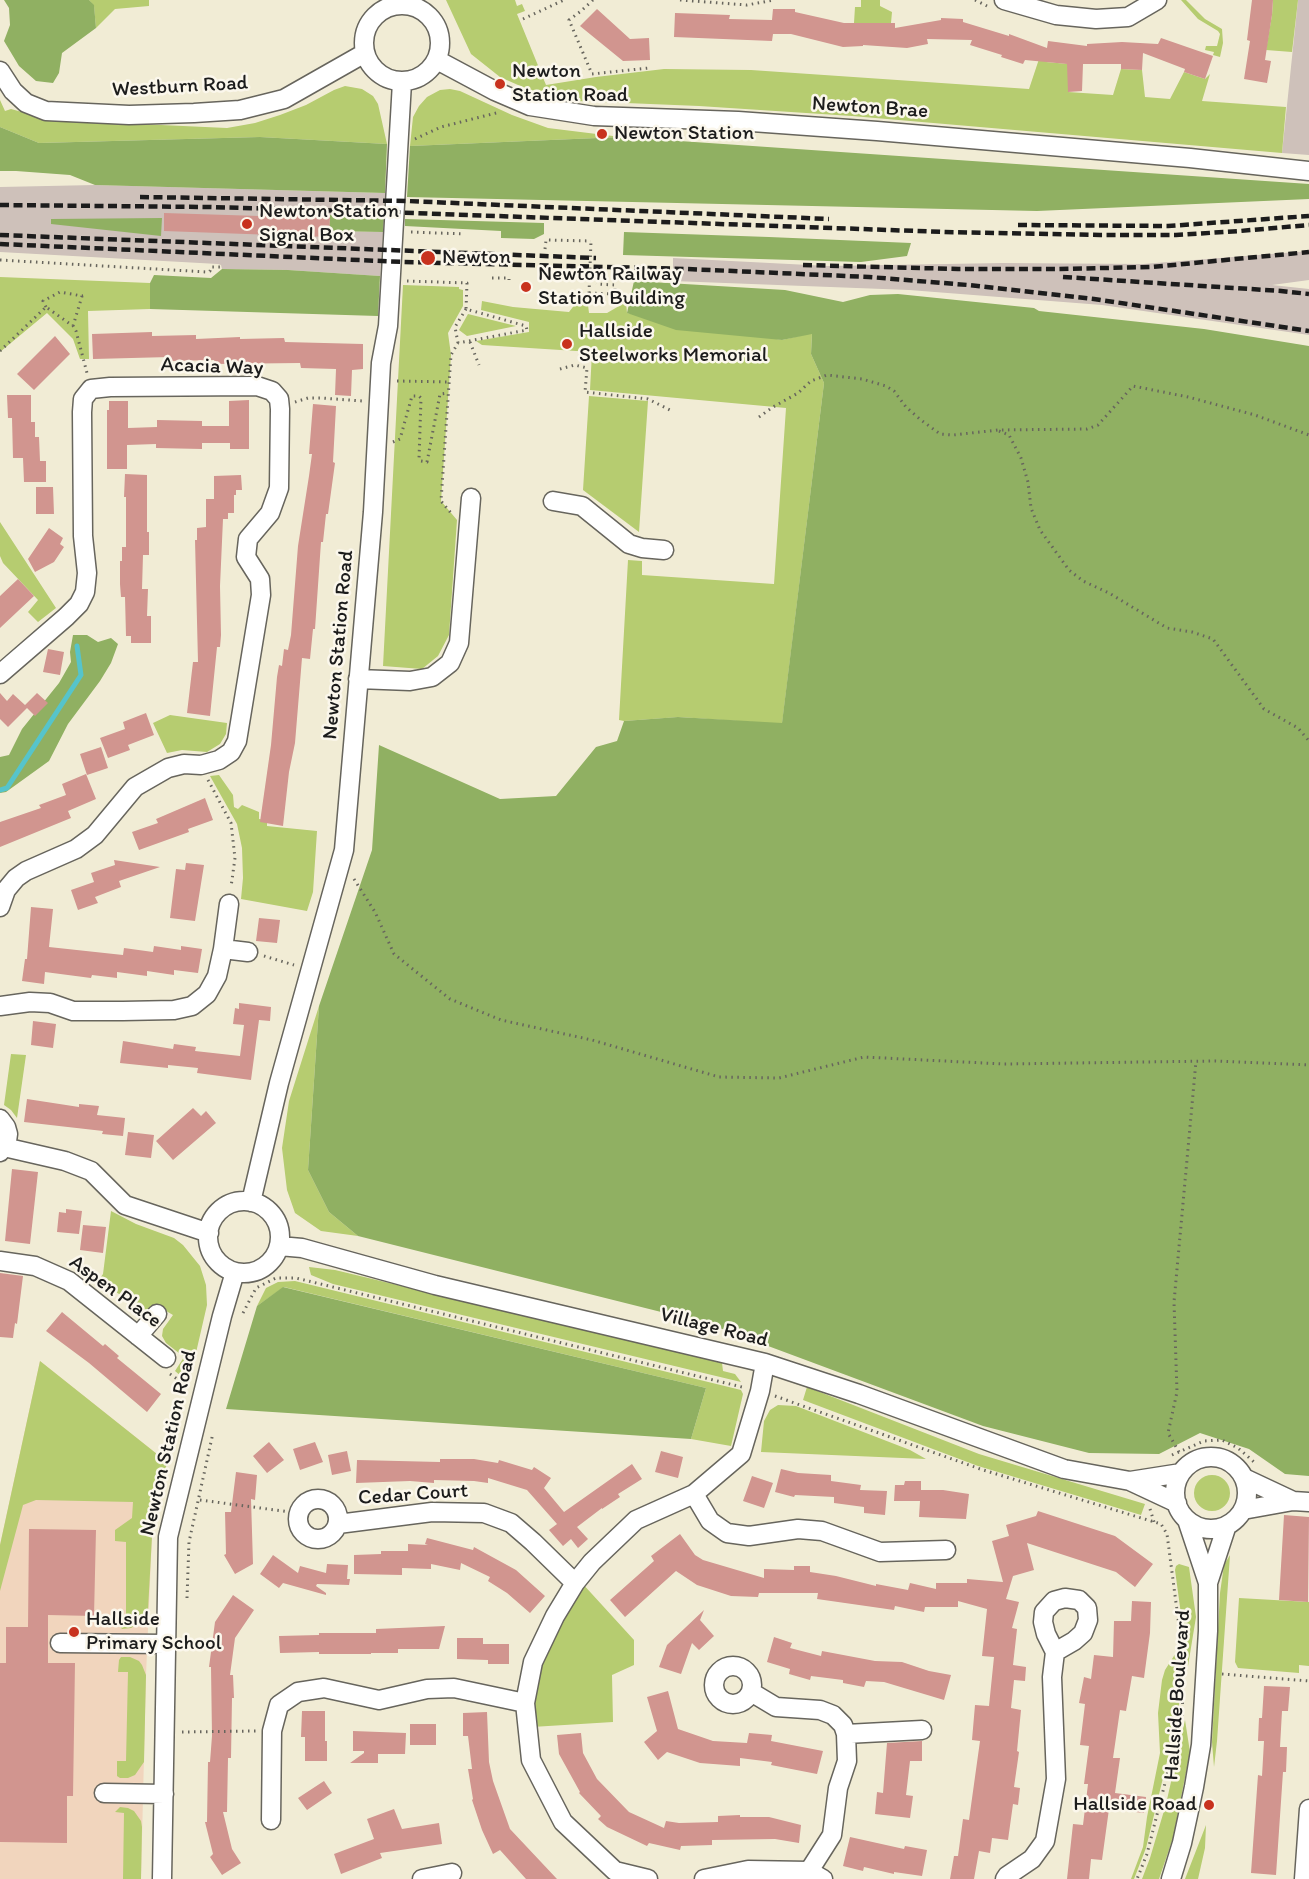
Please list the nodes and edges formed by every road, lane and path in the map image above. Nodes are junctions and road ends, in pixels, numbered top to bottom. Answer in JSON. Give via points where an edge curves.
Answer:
{"nodes":[{"id":1,"x":564,"y":0,"type":"edge"},
{"id":2,"x":593,"y":0,"type":"edge"},
{"id":3,"x":680,"y":0,"type":"edge"},
{"id":4,"x":774,"y":0,"type":"edge"},
{"id":5,"x":1005,"y":0,"type":"edge"},
{"id":6,"x":1157,"y":0,"type":"edge"},
{"id":7,"x":413,"y":3,"type":"edge"},
{"id":8,"x":523,"y":19,"type":"dead end"},
{"id":9,"x":365,"y":53,"type":"junction"},
{"id":10,"x":437,"y":60,"type":"junction"},
{"id":11,"x":649,"y":68,"type":"dead end"},
{"id":12,"x":0,"y":71,"type":"edge"},
{"id":13,"x":402,"y":82,"type":"junction"},
{"id":14,"x":505,"y":110,"type":"dead end"},
{"id":15,"x":413,"y":140,"type":"dead end"},
{"id":16,"x":1309,"y":171,"type":"edge"},
{"id":17,"x":406,"y":232,"type":"dead end"},
{"id":18,"x":465,"y":234,"type":"dead end"},
{"id":19,"x":545,"y":249,"type":"dead end"},
{"id":20,"x":0,"y":260,"type":"edge"},
{"id":21,"x":222,"y":267,"type":"dead end"},
{"id":22,"x":492,"y":278,"type":"dead end"},
{"id":23,"x":509,"y":280,"type":"dead end"},
{"id":24,"x":404,"y":281,"type":"dead end"},
{"id":25,"x":596,"y":284,"type":"dead end"},
{"id":26,"x":82,"y":296,"type":"junction"},
{"id":27,"x":87,"y":296,"type":"dead end"},
{"id":28,"x":46,"y":307,"type":"junction"},
{"id":29,"x":466,"y":309,"type":"junction"},
{"id":30,"x":73,"y":326,"type":"junction"},
{"id":31,"x":470,"y":342,"type":"junction"},
{"id":32,"x":458,"y":343,"type":"junction"},
{"id":33,"x":0,"y":351,"type":"edge"},
{"id":34,"x":479,"y":365,"type":"dead end"},
{"id":35,"x":560,"y":369,"type":"dead end"},
{"id":36,"x":393,"y":380,"type":"dead end"},
{"id":37,"x":449,"y":382,"type":"junction"},
{"id":38,"x":91,"y":389,"type":"junction"},
{"id":39,"x":448,"y":393,"type":"junction"},
{"id":40,"x":367,"y":401,"type":"dead end"},
{"id":41,"x":280,"y":409,"type":"junction"},
{"id":42,"x":672,"y":411,"type":"dead end"},
{"id":43,"x":759,"y":417,"type":"dead end"},
{"id":44,"x":998,"y":430,"type":"junction"},
{"id":45,"x":1309,"y":435,"type":"edge"},
{"id":46,"x":388,"y":442,"type":"dead end"},
{"id":47,"x":471,"y":498,"type":"dead end"},
{"id":48,"x":553,"y":501,"type":"dead end"},
{"id":49,"x":457,"y":520,"type":"dead end"},
{"id":50,"x":664,"y":550,"type":"dead end"},
{"id":51,"x":0,"y":674,"type":"edge"},
{"id":52,"x":358,"y":679,"type":"junction"},
{"id":53,"x":1309,"y":741,"type":"edge"},
{"id":54,"x":201,"y":765,"type":"junction"},
{"id":55,"x":354,"y":879,"type":"dead end"},
{"id":56,"x":229,"y":904,"type":"joint"},
{"id":57,"x":0,"y":907,"type":"edge"},
{"id":58,"x":223,"y":949,"type":"junction"},
{"id":59,"x":248,"y":952,"type":"joint"},
{"id":60,"x":294,"y":965,"type":"dead end"},
{"id":61,"x":0,"y":1006,"type":"edge"},
{"id":62,"x":1196,"y":1061,"type":"junction"},
{"id":63,"x":1309,"y":1065,"type":"edge"},
{"id":64,"x":0,"y":1119,"type":"edge"},
{"id":65,"x":2,"y":1150,"type":"edge"},
{"id":66,"x":251,"y":1202,"type":"junction"},
{"id":67,"x":208,"y":1233,"type":"junction"},
{"id":68,"x":279,"y":1245,"type":"junction"},
{"id":69,"x":0,"y":1261,"type":"edge"},
{"id":70,"x":236,"y":1272,"type":"junction"},
{"id":71,"x":157,"y":1314,"type":"dead end"},
{"id":72,"x":241,"y":1317,"type":"dead end"},
{"id":73,"x":138,"y":1336,"type":"junction"},
{"id":74,"x":166,"y":1358,"type":"joint"},
{"id":75,"x":765,"y":1363,"type":"junction"},
{"id":76,"x":191,"y":1389,"type":"dead end"},
{"id":77,"x":759,"y":1391,"type":"junction"},
{"id":78,"x":214,"y":1432,"type":"dead end"},
{"id":79,"x":1179,"y":1452,"type":"dead end"},
{"id":80,"x":1181,"y":1473,"type":"junction"},
{"id":81,"x":1244,"y":1478,"type":"junction"},
{"id":82,"x":1130,"y":1481,"type":"junction"},
{"id":83,"x":694,"y":1494,"type":"junction"},
{"id":84,"x":178,"y":1496,"type":"junction"},
{"id":85,"x":199,"y":1500,"type":"junction"},
{"id":86,"x":1301,"y":1501,"type":"edge"},
{"id":87,"x":1177,"y":1503,"type":"junction"},
{"id":88,"x":1244,"y":1510,"type":"junction"},
{"id":89,"x":298,"y":1513,"type":"junction"},
{"id":90,"x":1187,"y":1520,"type":"junction"},
{"id":91,"x":338,"y":1524,"type":"junction"},
{"id":92,"x":1227,"y":1526,"type":"junction"},
{"id":93,"x":945,"y":1550,"type":"dead end"},
{"id":94,"x":575,"y":1583,"type":"junction"},
{"id":95,"x":1208,"y":1583,"type":"junction"},
{"id":96,"x":186,"y":1599,"type":"dead end"},
{"id":97,"x":60,"y":1642,"type":"dead end"},
{"id":98,"x":166,"y":1644,"type":"junction"},
{"id":99,"x":1055,"y":1652,"type":"dead end"},
{"id":100,"x":1205,"y":1674,"type":"junction"},
{"id":101,"x":1309,"y":1680,"type":"edge"},
{"id":102,"x":751,"y":1692,"type":"dead end"},
{"id":103,"x":525,"y":1703,"type":"junction"},
{"id":104,"x":922,"y":1730,"type":"dead end"},
{"id":105,"x":272,"y":1731,"type":"junction"},
{"id":106,"x":165,"y":1732,"type":"junction"},
{"id":107,"x":846,"y":1734,"type":"junction"},
{"id":108,"x":104,"y":1793,"type":"dead end"},
{"id":109,"x":164,"y":1794,"type":"junction"},
{"id":110,"x":1309,"y":1809,"type":"edge"},
{"id":111,"x":271,"y":1820,"type":"dead end"},
{"id":112,"x":452,"y":1873,"type":"dead end"},
{"id":113,"x":816,"y":1875,"type":"edge"},
{"id":114,"x":1309,"y":1877,"type":"edge"},
{"id":115,"x":162,"y":1879,"type":"edge"},
{"id":116,"x":422,"y":1879,"type":"edge"},
{"id":117,"x":648,"y":1879,"type":"edge"},
{"id":118,"x":704,"y":1879,"type":"edge"},
{"id":119,"x":1005,"y":1879,"type":"edge"},
{"id":120,"x":1137,"y":1879,"type":"edge"},
{"id":121,"x":1171,"y":1879,"type":"edge"},
{"id":122,"x":1304,"y":1879,"type":"edge"}],
"edges":[{"from":1,"to":8,"type":"path"},
{"from":2,"to":11,"type":"path","via":[[569,20],[592,74]]},
{"from":3,"to":4,"type":"path","via":[[747,5]]},
{"from":5,"to":6,"type":"street","via":[[1056,15],[1096,18],[1128,17]]},
{"from":7,"to":9,"type":"street","via":[[383,10],[372,19],[365,33]]},
{"from":7,"to":10,"type":"street","via":[[436,25],[441,41]]},
{"from":9,"to":12,"type":"street","name":"Westburn Road","via":[[285,99],[240,110],[194,113],[46,111],[26,104]]},
{"from":9,"to":13,"type":"street","via":[[377,72]]},
{"from":10,"to":13,"type":"street","via":[[430,70]]},
{"from":10,"to":16,"type":"street","name":"Newton Brae","via":[[530,106],[594,116],[877,131]]},
{"from":13,"to":52,"type":"street","name":"Newton Station Road","via":[[388,326],[381,363]]},
{"from":14,"to":15,"type":"path","via":[[441,127]]},
{"from":17,"to":18,"type":"path"},
{"from":19,"to":25,"type":"path","bridge":true,"via":[[546,240],[591,241],[589,293],[615,294],[615,285]]},
{"from":20,"to":21,"type":"path","via":[[207,272],[211,267]]},
{"from":22,"to":23,"type":"path"},
{"from":24,"to":29,"type":"path","via":[[466,283]]},
{"from":26,"to":27,"type":"path"},
{"from":26,"to":28,"type":"path","via":[[60,292],[43,301]]},
{"from":26,"to":30,"type":"path"},
{"from":28,"to":30,"type":"path"},
{"from":28,"to":33,"type":"path"},
{"from":29,"to":31,"type":"path","via":[[526,326],[526,330]]},
{"from":29,"to":32,"type":"path","via":[[455,327]]},
{"from":30,"to":38,"type":"path"},
{"from":31,"to":32,"type":"path"},
{"from":31,"to":34,"type":"path"},
{"from":32,"to":37,"type":"path","via":[[451,355]]},
{"from":35,"to":42,"type":"path","via":[[575,365],[587,368],[585,392],[648,399]]},
{"from":36,"to":37,"type":"path"},
{"from":37,"to":39,"type":"path"},
{"from":38,"to":41,"type":"street","name":"Acacia Way","via":[[257,386],[272,391],[279,399]]},
{"from":38,"to":51,"type":"street","via":[[83,399],[82,412],[85,592],[79,604]]},
{"from":39,"to":46,"type":"path","via":[[440,394],[427,462],[419,459],[419,396],[412,396],[400,439]]},
{"from":39,"to":49,"type":"path","via":[[441,501]]},
{"from":40,"to":41,"type":"path","via":[[308,398]]},
{"from":41,"to":54,"type":"street","via":[[279,488],[270,513],[248,539],[246,558],[260,579],[261,595],[237,741],[231,752]]},
{"from":43,"to":44,"type":"path","via":[[811,381],[827,375],[886,386],[940,434]]},
{"from":44,"to":45,"type":"path","via":[[1087,429],[1098,425],[1133,386],[1255,415]]},
{"from":44,"to":53,"type":"path","via":[[1010,435],[1021,458],[1031,508],[1040,530],[1070,570],[1167,628],[1213,639],[1264,709],[1298,729]]},
{"from":47,"to":52,"type":"street","via":[[459,644],[450,663],[432,676],[410,681]]},
{"from":48,"to":50,"type":"street","via":[[582,506],[629,544]]},
{"from":52,"to":66,"type":"street","name":"Newton Station Road","via":[[344,850],[279,1083]]},
{"from":54,"to":56,"type":"path","via":[[231,823],[235,858]]},
{"from":54,"to":57,"type":"street","via":[[168,768],[135,787],[95,835],[76,849],[16,878]]},
{"from":55,"to":62,"type":"path","via":[[394,954],[450,999],[501,1020],[592,1040],[719,1077],[779,1078],[864,1057],[1005,1064]]},
{"from":56,"to":58,"type":"street"},
{"from":58,"to":59,"type":"street"},
{"from":58,"to":61,"type":"street","via":[[217,976],[207,994],[192,1006],[123,1011],[73,1011],[50,1003],[30,1002]]},
{"from":59,"to":60,"type":"path"},
{"from":62,"to":63,"type":"path"},
{"from":62,"to":79,"type":"path","via":[[1174,1302],[1178,1392],[1168,1433]]},
{"from":64,"to":65,"type":"street","via":[[8,1134]]},
{"from":65,"to":67,"type":"street","via":[[65,1161],[91,1171],[125,1205]]},
{"from":66,"to":67,"type":"street","via":[[228,1205],[212,1221]]},
{"from":66,"to":68,"type":"street","via":[[271,1213],[280,1234]]},
{"from":67,"to":70,"type":"street","via":[[212,1253],[226,1268]]},
{"from":68,"to":70,"type":"street","via":[[276,1255],[262,1269]]},
{"from":68,"to":75,"type":"street","name":"Village Road"},
{"from":69,"to":73,"type":"street","name":"Aspen Place","via":[[35,1266],[69,1281]]},
{"from":70,"to":84,"type":"street","name":"Newton Station Road"},
{"from":71,"to":73,"type":"street"},
{"from":72,"to":77,"type":"path","via":[[256,1288],[276,1278],[296,1278]]},
{"from":73,"to":74,"type":"street","name":"Aspen Place"},
{"from":74,"to":76,"type":"path","via":[[169,1373]]},
{"from":75,"to":77,"type":"street"},
{"from":75,"to":82,"type":"street","name":"Village Road","via":[[1064,1469]]},
{"from":77,"to":83,"type":"street","via":[[741,1454]]},
{"from":77,"to":120,"type":"path","via":[[980,1469],[1161,1524],[1167,1534],[1184,1664],[1182,1716]]},
{"from":78,"to":85,"type":"path"},
{"from":80,"to":81,"type":"street","via":[[1197,1460],[1208,1457],[1229,1462]]},
{"from":80,"to":82,"type":"street","name":"Village Road"},
{"from":80,"to":87,"type":"street"},
{"from":81,"to":86,"type":"street"},
{"from":81,"to":88,"type":"street"},
{"from":82,"to":87,"type":"street","name":"Village Road"},
{"from":83,"to":93,"type":"street","via":[[710,1521],[727,1533],[749,1536],[798,1529],[822,1532],[880,1552]]},
{"from":83,"to":94,"type":"street","via":[[636,1520]]},
{"from":84,"to":85,"type":"path"},
{"from":84,"to":98,"type":"street","name":"Newton Station Road","via":[[168,1537]]},
{"from":85,"to":89,"type":"path"},
{"from":85,"to":96,"type":"path","via":[[189,1542]]},
{"from":86,"to":88,"type":"street"},
{"from":87,"to":90,"type":"street"},
{"from":88,"to":92,"type":"street"},
{"from":89,"to":91,"type":"street","name":"Cedar Court","via":[[305,1503],[317,1498],[333,1506]]},
{"from":89,"to":91,"type":"street","name":"Cedar Court","via":[[299,1526],[307,1536],[319,1539],[331,1534]]},
{"from":90,"to":92,"type":"street","via":[[1199,1527]]},
{"from":90,"to":95,"type":"street","name":"Hallside Boulevard"},
{"from":91,"to":94,"type":"street","name":"Cedar Court","via":[[432,1512],[483,1513],[511,1523]]},
{"from":92,"to":95,"type":"street","name":"Hallside Boulevard"},
{"from":94,"to":103,"type":"street","via":[[533,1662]]},
{"from":95,"to":100,"type":"street","name":"Hallside Boulevard"},
{"from":97,"to":98,"type":"street"},
{"from":98,"to":106,"type":"street","name":"Newton Station Road"},
{"from":99,"to":119,"type":"street","via":[[1052,1677],[1056,1779],[1045,1841],[1032,1859]]},
{"from":100,"to":101,"type":"path"},
{"from":100,"to":121,"type":"street","name":"Hallside Boulevard","via":[[1201,1745]]},
{"from":102,"to":107,"type":"street","via":[[776,1707],[820,1710],[833,1715]]},
{"from":103,"to":105,"type":"street","via":[[454,1688],[428,1689],[379,1700],[324,1688],[298,1692],[279,1705]]},
{"from":103,"to":117,"type":"street","via":[[531,1760],[562,1822],[615,1871]]},
{"from":104,"to":107,"type":"street"},
{"from":105,"to":106,"type":"path"},
{"from":105,"to":111,"type":"street"},
{"from":106,"to":109,"type":"street","name":"Newton Station Road"},
{"from":107,"to":113,"type":"street","via":[[846,1761],[831,1835]]},
{"from":108,"to":109,"type":"street"},
{"from":109,"to":115,"type":"street","name":"Newton Station Road"},
{"from":110,"to":122,"type":"street"},
{"from":112,"to":116,"type":"street"},
{"from":113,"to":118,"type":"street","via":[[748,1870]]},
{"from":114,"to":122,"type":"street"}]}
